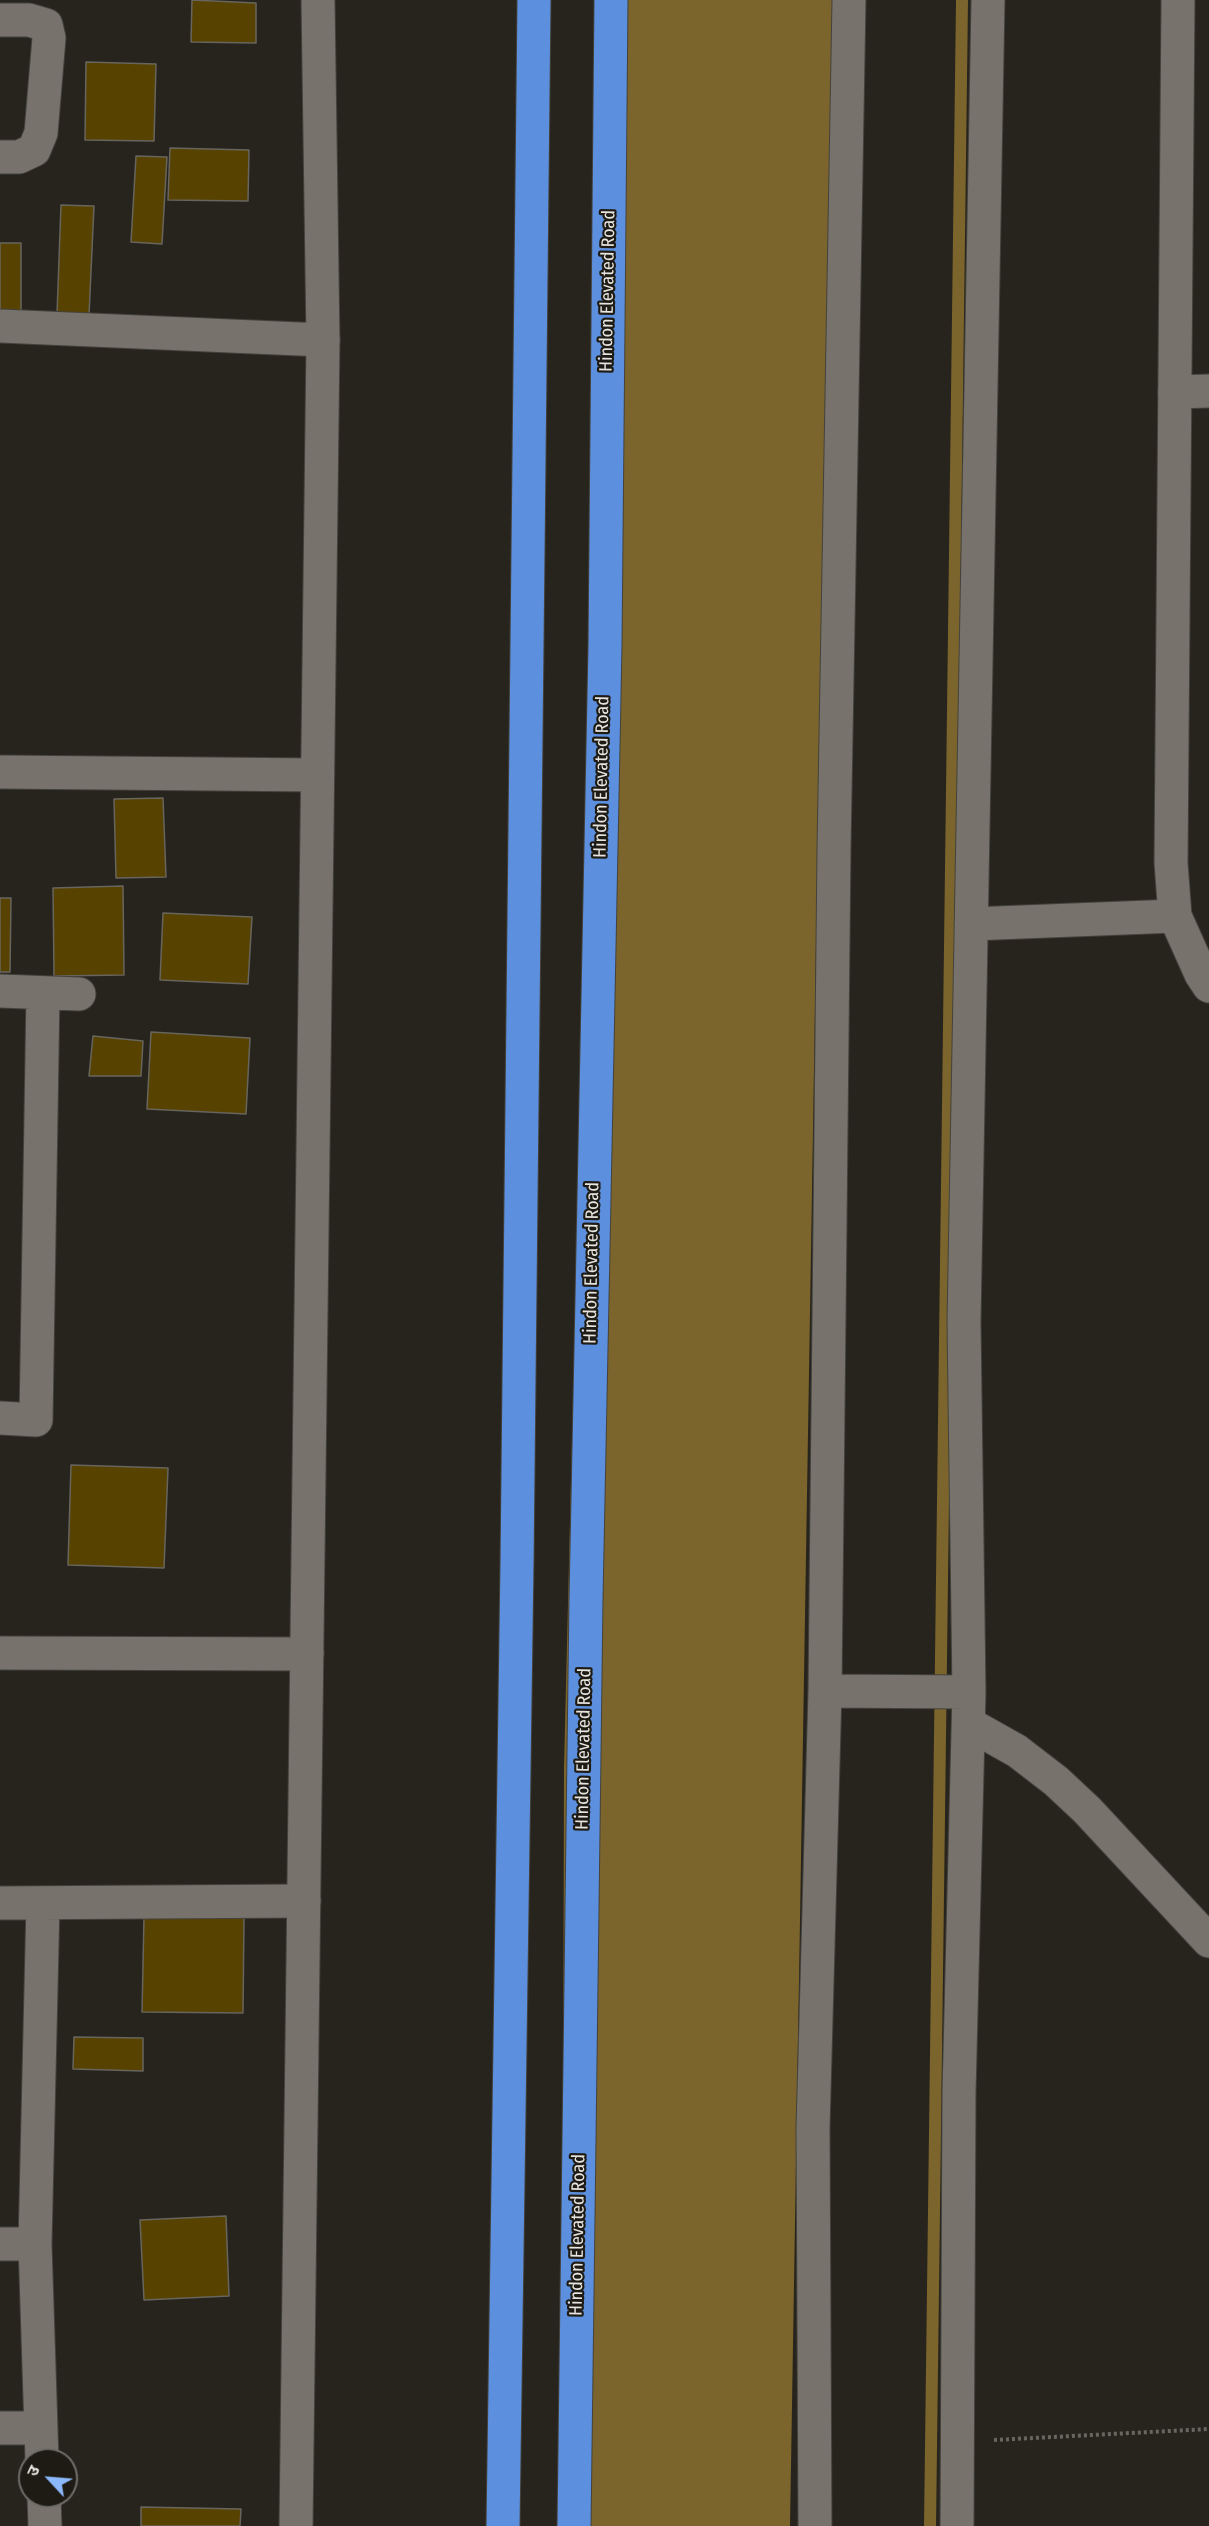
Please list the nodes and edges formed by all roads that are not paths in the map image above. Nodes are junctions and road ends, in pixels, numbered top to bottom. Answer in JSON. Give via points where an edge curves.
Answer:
{"nodes":[{"id":1,"x":318,"y":0,"type":"edge"},
{"id":2,"x":534,"y":0,"type":"edge"},
{"id":3,"x":610,"y":0,"type":"edge"},
{"id":4,"x":849,"y":0,"type":"edge"},
{"id":5,"x":988,"y":0,"type":"edge"},
{"id":6,"x":1178,"y":0,"type":"edge"},
{"id":7,"x":0,"y":20,"type":"edge"},
{"id":8,"x":0,"y":157,"type":"edge"},
{"id":9,"x":0,"y":326,"type":"edge"},
{"id":10,"x":323,"y":340,"type":"junction"},
{"id":11,"x":1209,"y":391,"type":"edge"},
{"id":12,"x":1175,"y":392,"type":"junction"},
{"id":13,"x":0,"y":772,"type":"edge"},
{"id":14,"x":317,"y":775,"type":"junction"},
{"id":15,"x":1175,"y":916,"type":"junction"},
{"id":16,"x":971,"y":924,"type":"junction"},
{"id":17,"x":1209,"y":986,"type":"edge"},
{"id":18,"x":0,"y":991,"type":"edge"},
{"id":19,"x":43,"y":993,"type":"junction"},
{"id":20,"x":79,"y":994,"type":"dead end"},
{"id":21,"x":0,"y":1418,"type":"edge"},
{"id":22,"x":0,"y":1653,"type":"edge"},
{"id":23,"x":307,"y":1654,"type":"junction"},
{"id":24,"x":825,"y":1691,"type":"junction"},
{"id":25,"x":959,"y":1692,"type":"junction"},
{"id":26,"x":969,"y":1724,"type":"junction"},
{"id":27,"x":304,"y":1901,"type":"junction"},
{"id":28,"x":0,"y":1903,"type":"edge"},
{"id":29,"x":43,"y":1903,"type":"junction"},
{"id":30,"x":1209,"y":1941,"type":"edge"},
{"id":31,"x":0,"y":2244,"type":"edge"},
{"id":32,"x":35,"y":2244,"type":"junction"},
{"id":33,"x":0,"y":2428,"type":"edge"},
{"id":34,"x":42,"y":2444,"type":"edge"},
{"id":35,"x":44,"y":2508,"type":"edge"},
{"id":36,"x":45,"y":2526,"type":"edge"},
{"id":37,"x":296,"y":2526,"type":"edge"},
{"id":38,"x":503,"y":2526,"type":"edge"},
{"id":39,"x":574,"y":2526,"type":"edge"},
{"id":40,"x":815,"y":2526,"type":"edge"},
{"id":41,"x":957,"y":2526,"type":"edge"}],
"edges":[{"from":1,"to":10,"type":"street"},
{"from":2,"to":38,"type":"highway"},
{"from":3,"to":39,"type":"highway","name":"Hindon Elevated Road","via":[[605,646],[586,1587]]},
{"from":4,"to":24,"type":"street","via":[[834,814]]},
{"from":5,"to":16,"type":"street"},
{"from":6,"to":12,"type":"street"},
{"from":7,"to":8,"type":"street","via":[[29,20],[46,25],[49,38],[41,133],[34,150],[19,157]]},
{"from":9,"to":10,"type":"street"},
{"from":10,"to":14,"type":"street"},
{"from":11,"to":12,"type":"street"},
{"from":12,"to":15,"type":"street","via":[[1171,863]]},
{"from":13,"to":14,"type":"street"},
{"from":14,"to":23,"type":"street"},
{"from":15,"to":16,"type":"street"},
{"from":15,"to":17,"type":"street"},
{"from":16,"to":25,"type":"street"},
{"from":18,"to":19,"type":"street"},
{"from":19,"to":20,"type":"street"},
{"from":19,"to":21,"type":"street","via":[[36,1420]]},
{"from":22,"to":23,"type":"street"},
{"from":23,"to":27,"type":"street"},
{"from":24,"to":25,"type":"street"},
{"from":24,"to":40,"type":"street","via":[[813,2128]]},
{"from":25,"to":26,"type":"street"},
{"from":26,"to":30,"type":"street","via":[[1017,1751],[1056,1781]]},
{"from":26,"to":41,"type":"street","via":[[959,2092]]},
{"from":27,"to":29,"type":"street"},
{"from":27,"to":37,"type":"street"},
{"from":28,"to":29,"type":"street"},
{"from":29,"to":32,"type":"street"},
{"from":31,"to":32,"type":"street"},
{"from":32,"to":34,"type":"street"},
{"from":33,"to":34,"type":"street"},
{"from":35,"to":36,"type":"street"}]}
